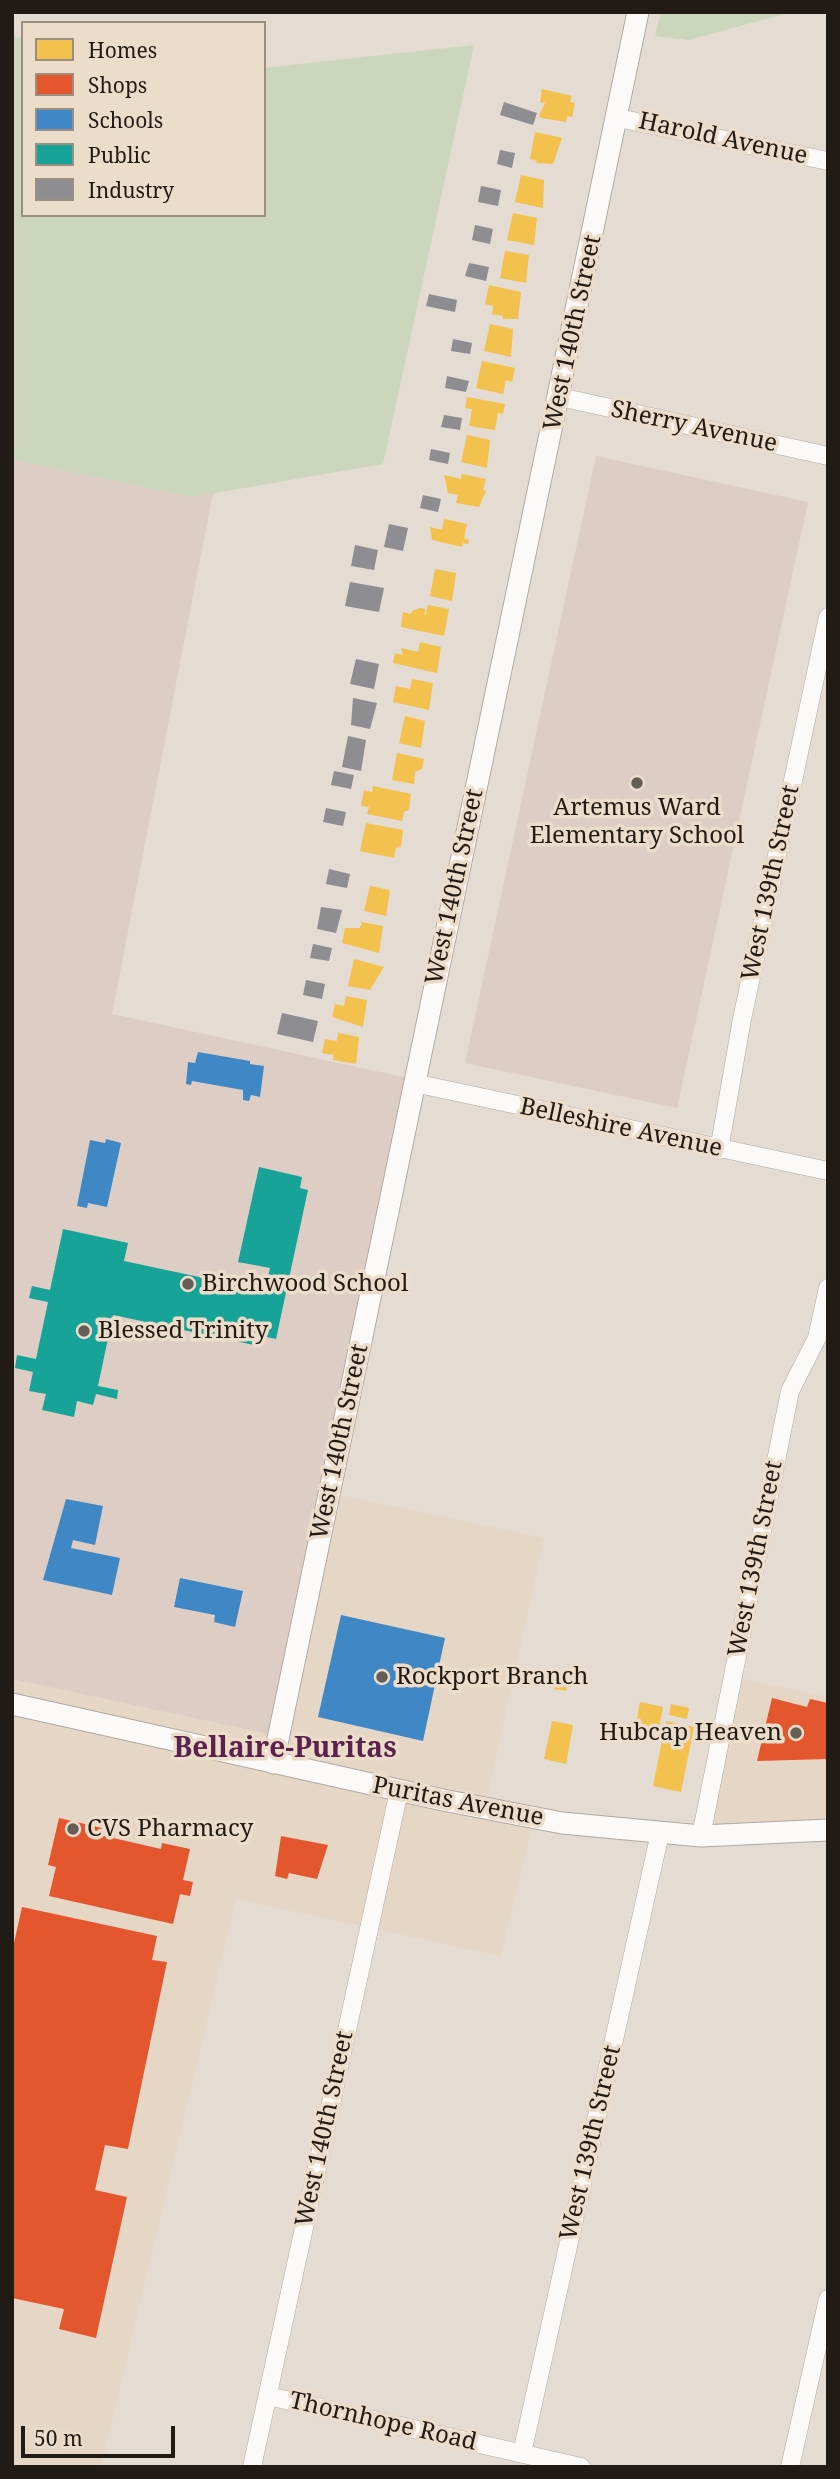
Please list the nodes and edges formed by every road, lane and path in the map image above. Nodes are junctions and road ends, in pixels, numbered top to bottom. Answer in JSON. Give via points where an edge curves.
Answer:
{"nodes":[{"id":1,"x":638,"y":12,"type":"edge"},
{"id":2,"x":618,"y":118,"type":"junction"},
{"id":3,"x":828,"y":161,"type":"edge"},
{"id":4,"x":559,"y":397,"type":"junction"},
{"id":5,"x":828,"y":457,"type":"edge"},
{"id":6,"x":828,"y":617,"type":"edge"},
{"id":7,"x":414,"y":1083,"type":"junction"},
{"id":8,"x":719,"y":1150,"type":"junction"},
{"id":9,"x":828,"y":1171,"type":"edge"},
{"id":10,"x":828,"y":1288,"type":"edge"},
{"id":11,"x":12,"y":1704,"type":"edge"},
{"id":12,"x":273,"y":1763,"type":"junction"},
{"id":13,"x":399,"y":1790,"type":"junction"},
{"id":14,"x":828,"y":1830,"type":"edge"},
{"id":15,"x":660,"y":1833,"type":"junction"},
{"id":16,"x":701,"y":1836,"type":"junction"},
{"id":17,"x":828,"y":2299,"type":"edge"},
{"id":18,"x":268,"y":2396,"type":"junction"},
{"id":19,"x":522,"y":2453,"type":"junction"},
{"id":20,"x":252,"y":2467,"type":"edge"},
{"id":21,"x":581,"y":2467,"type":"edge"},
{"id":22,"x":790,"y":2467,"type":"edge"}],
"edges":[{"from":1,"to":2,"type":"street","name":"West 140th Street"},
{"from":2,"to":3,"type":"street","name":"Harold Avenue"},
{"from":2,"to":4,"type":"street","name":"West 140th Street"},
{"from":4,"to":5,"type":"street","name":"Sherry Avenue"},
{"from":4,"to":7,"type":"street","name":"West 140th Street"},
{"from":6,"to":8,"type":"street","name":"West 139th Street","via":[[742,1019]]},
{"from":7,"to":8,"type":"street","name":"Belleshire Avenue"},
{"from":7,"to":12,"type":"street","name":"West 140th Street"},
{"from":8,"to":9,"type":"street","name":"Belleshire Avenue"},
{"from":10,"to":16,"type":"street","name":"West 139th Street","via":[[817,1338],[790,1391]]},
{"from":11,"to":12,"type":"street","name":"Puritas Avenue"},
{"from":12,"to":13,"type":"street","name":"Puritas Avenue"},
{"from":13,"to":15,"type":"street","name":"Puritas Avenue","via":[[562,1822]]},
{"from":13,"to":18,"type":"street","name":"West 140th Street"},
{"from":14,"to":16,"type":"street","name":"Puritas Avenue"},
{"from":15,"to":16,"type":"street","name":"Puritas Avenue"},
{"from":15,"to":19,"type":"street","name":"West 139th Street"},
{"from":17,"to":22,"type":"street"},
{"from":18,"to":19,"type":"street","name":"Thornhope Road"},
{"from":18,"to":20,"type":"street","name":"West 140th Street"},
{"from":19,"to":21,"type":"street","name":"Thornhope Road"}]}
